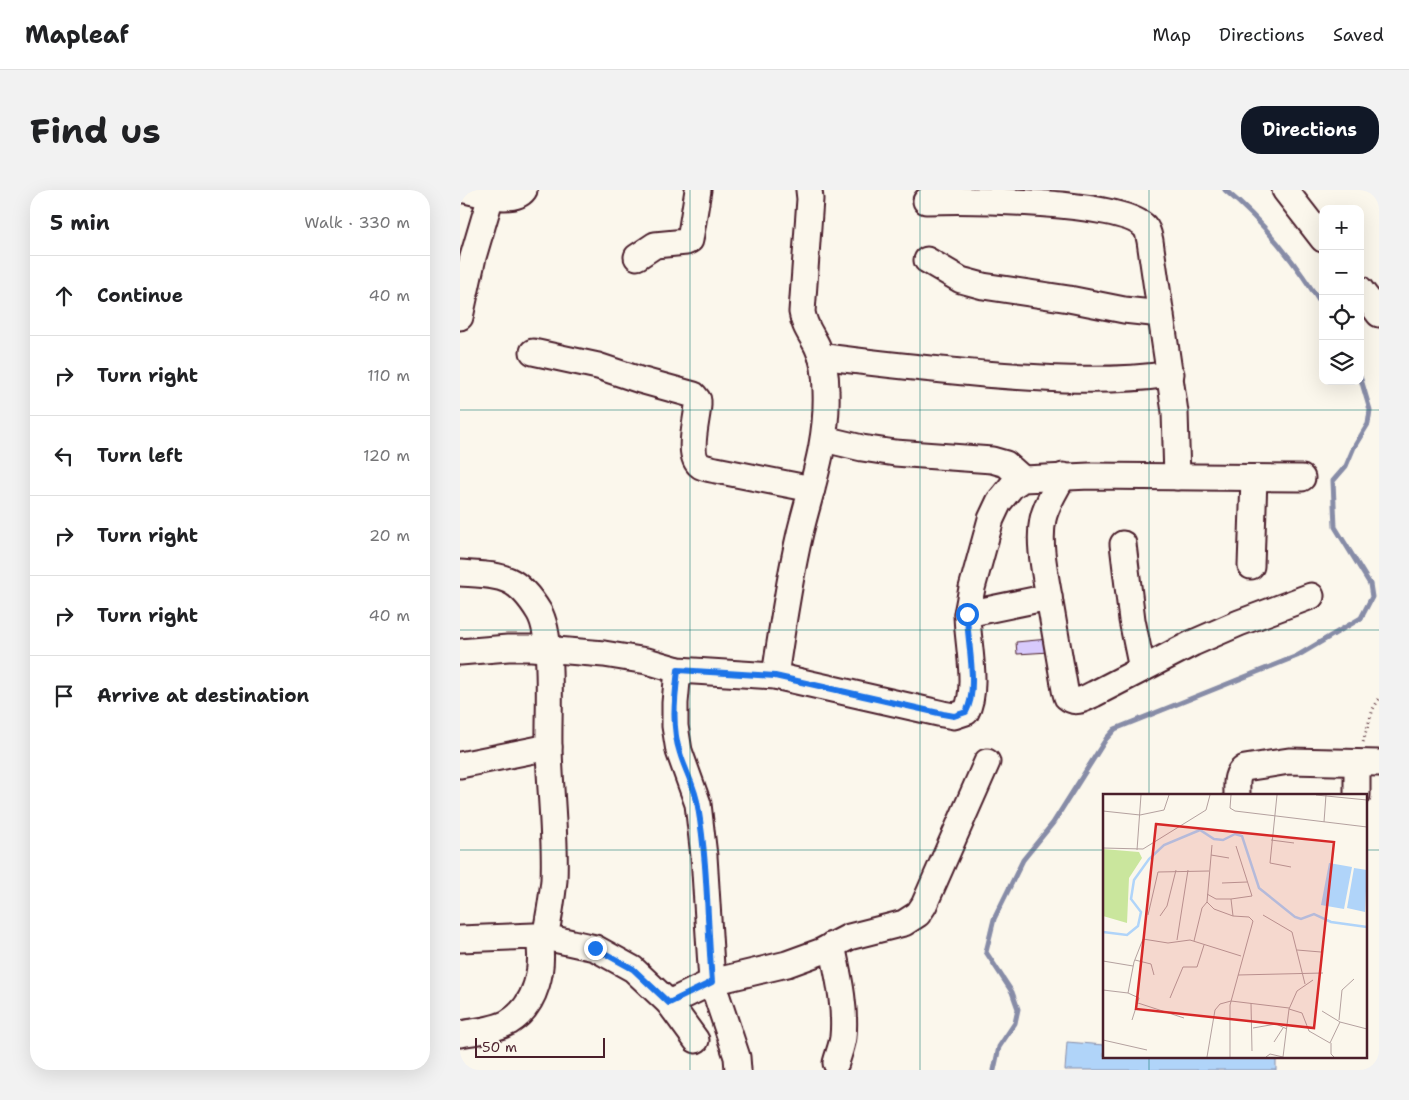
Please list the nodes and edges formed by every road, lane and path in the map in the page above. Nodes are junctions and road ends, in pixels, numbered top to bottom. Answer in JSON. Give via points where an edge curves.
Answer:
{"nodes":[{"id":1,"x":465,"y":190,"type":"edge"},
{"id":2,"x":524,"y":190,"type":"edge"},
{"id":3,"x":698,"y":190,"type":"edge"},
{"id":4,"x":809,"y":190,"type":"edge"},
{"id":5,"x":1285,"y":190,"type":"edge"},
{"id":6,"x":491,"y":196,"type":"junction"},
{"id":7,"x":926,"y":201,"type":"dead end"},
{"id":8,"x":1319,"y":234,"type":"edge"},
{"id":9,"x":637,"y":257,"type":"dead end"},
{"id":10,"x":927,"y":260,"type":"dead end"},
{"id":11,"x":1364,"y":294,"type":"edge"},
{"id":12,"x":1161,"y":314,"type":"junction"},
{"id":13,"x":1379,"y":314,"type":"edge"},
{"id":14,"x":460,"y":317,"type":"edge"},
{"id":15,"x":533,"y":352,"type":"dead end"},
{"id":16,"x":821,"y":356,"type":"junction"},
{"id":17,"x":1171,"y":374,"type":"junction"},
{"id":18,"x":824,"y":439,"type":"junction"},
{"id":19,"x":1063,"y":476,"type":"junction"},
{"id":20,"x":1177,"y":477,"type":"junction"},
{"id":21,"x":1254,"y":478,"type":"junction"},
{"id":22,"x":1302,"y":478,"type":"dead end"},
{"id":23,"x":1023,"y":479,"type":"junction"},
{"id":24,"x":812,"y":489,"type":"junction"},
{"id":25,"x":1123,"y":544,"type":"dead end"},
{"id":26,"x":1251,"y":566,"type":"dead end"},
{"id":27,"x":460,"y":573,"type":"edge"},
{"id":28,"x":1311,"y":596,"type":"dead end"},
{"id":29,"x":1049,"y":597,"type":"junction"},
{"id":30,"x":967,"y":614,"type":"junction"},
{"id":31,"x":548,"y":650,"type":"junction"},
{"id":32,"x":460,"y":652,"type":"edge"},
{"id":33,"x":1142,"y":669,"type":"junction"},
{"id":34,"x":678,"y":670,"type":"junction"},
{"id":35,"x":775,"y":676,"type":"junction"},
{"id":36,"x":1379,"y":699,"type":"edge"},
{"id":37,"x":549,"y":747,"type":"junction"},
{"id":38,"x":988,"y":762,"type":"dead end"},
{"id":39,"x":1368,"y":763,"type":"edge"},
{"id":40,"x":460,"y":765,"type":"edge"},
{"id":41,"x":1237,"y":794,"type":"edge"},
{"id":42,"x":1357,"y":794,"type":"edge"},
{"id":43,"x":541,"y":937,"type":"junction"},
{"id":44,"x":460,"y":939,"type":"edge"},
{"id":45,"x":832,"y":945,"type":"junction"},
{"id":46,"x":712,"y":982,"type":"junction"},
{"id":47,"x":669,"y":1003,"type":"junction"},
{"id":48,"x":460,"y":1034,"type":"edge"},
{"id":49,"x":696,"y":1040,"type":"dead end"},
{"id":50,"x":836,"y":1063,"type":"dead end"},
{"id":51,"x":738,"y":1070,"type":"edge"}],
"edges":[{"from":1,"to":6,"type":"street"},
{"from":2,"to":6,"type":"street","via":[[514,196]]},
{"from":3,"to":9,"type":"street","via":[[690,240],[655,245]]},
{"from":4,"to":16,"type":"street","via":[[802,312],[805,328]]},
{"from":5,"to":8,"type":"street"},
{"from":6,"to":14,"type":"street"},
{"from":7,"to":12,"type":"street","via":[[1076,206],[1137,221],[1148,232]]},
{"from":10,"to":12,"type":"street","via":[[961,280],[983,286]]},
{"from":11,"to":13,"type":"street"},
{"from":12,"to":17,"type":"street"},
{"from":15,"to":24,"type":"street","via":[[598,366],[694,395],[698,405],[693,450],[701,466]]},
{"from":16,"to":17,"type":"street","via":[[1026,377],[1127,380]]},
{"from":16,"to":18,"type":"street","via":[[827,416]]},
{"from":17,"to":20,"type":"street","via":[[1177,430]]},
{"from":18,"to":23,"type":"street","via":[[895,453],[992,460],[1006,464]]},
{"from":18,"to":24,"type":"street"},
{"from":19,"to":20,"type":"street"},
{"from":19,"to":23,"type":"street"},
{"from":19,"to":29,"type":"street","via":[[1048,505],[1042,526]]},
{"from":20,"to":21,"type":"street"},
{"from":21,"to":22,"type":"street"},
{"from":21,"to":26,"type":"street"},
{"from":23,"to":30,"type":"street","via":[[1012,486],[991,519]]},
{"from":24,"to":35,"type":"street","via":[[784,610]]},
{"from":25,"to":33,"type":"street","via":[[1132,620]]},
{"from":27,"to":31,"type":"street","via":[[499,576],[519,586],[540,614]]},
{"from":28,"to":33,"type":"street","via":[[1239,623]]},
{"from":29,"to":30,"type":"street"},
{"from":29,"to":33,"type":"street","via":[[1067,697],[1079,700]]},
{"from":30,"to":35,"type":"street","via":[[972,692],[969,706],[962,714],[954,716],[901,706]]},
{"from":31,"to":32,"type":"street","via":[[508,648]]},
{"from":31,"to":34,"type":"street","via":[[604,654]]},
{"from":31,"to":37,"type":"street"},
{"from":34,"to":35,"type":"street"},
{"from":34,"to":46,"type":"street","via":[[675,726],[679,751],[698,804]]},
{"from":36,"to":39,"type":"path","via":[[1373,709]]},
{"from":37,"to":40,"type":"street"},
{"from":37,"to":43,"type":"street","via":[[554,853],[551,910]]},
{"from":38,"to":45,"type":"street","via":[[918,914],[904,923],[848,937]]},
{"from":39,"to":41,"type":"street","via":[[1289,761],[1244,768],[1238,775]]},
{"from":39,"to":42,"type":"street"},
{"from":43,"to":44,"type":"street"},
{"from":43,"to":47,"type":"street","via":[[595,948],[633,969]]},
{"from":43,"to":48,"type":"street","via":[[538,981],[528,1002],[510,1022]]},
{"from":45,"to":46,"type":"street","via":[[787,964]]},
{"from":45,"to":50,"type":"street","via":[[844,1022]]},
{"from":46,"to":47,"type":"street"},
{"from":46,"to":51,"type":"street","via":[[737,1057]]},
{"from":47,"to":49,"type":"street"}]}
